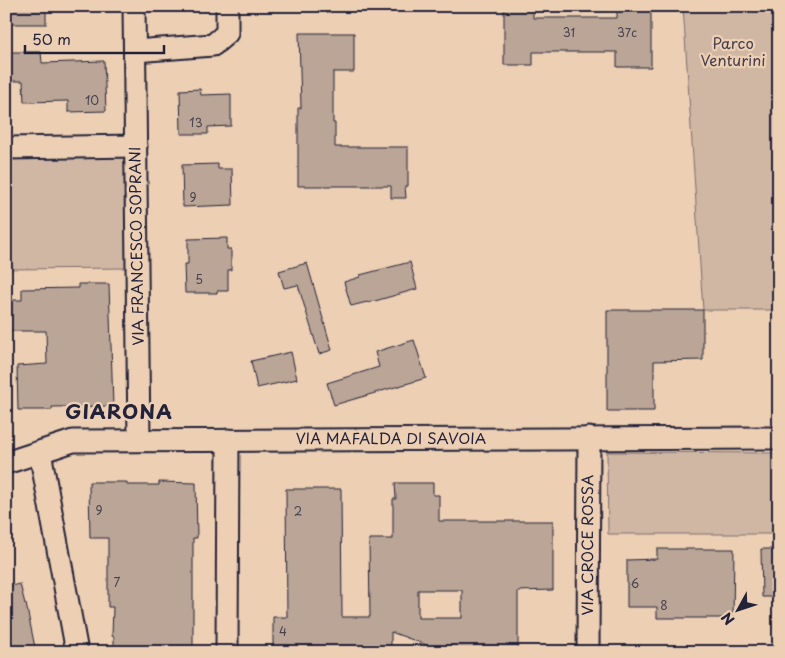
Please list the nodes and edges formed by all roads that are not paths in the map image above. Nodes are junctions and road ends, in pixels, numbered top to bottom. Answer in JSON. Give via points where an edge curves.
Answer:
{"nodes":[{"id":1,"x":134,"y":6,"type":"edge"},
{"id":2,"x":227,"y":6,"type":"edge"},
{"id":3,"x":135,"y":51,"type":"junction"},
{"id":4,"x":136,"y":146,"type":"junction"},
{"id":5,"x":6,"y":148,"type":"edge"},
{"id":6,"x":589,"y":438,"type":"junction"},
{"id":7,"x":779,"y":438,"type":"edge"},
{"id":8,"x":139,"y":440,"type":"junction"},
{"id":9,"x":228,"y":440,"type":"junction"},
{"id":10,"x":40,"y":452,"type":"junction"},
{"id":11,"x":6,"y":462,"type":"edge"},
{"id":12,"x":77,"y":652,"type":"edge"},
{"id":13,"x":227,"y":652,"type":"edge"},
{"id":14,"x":588,"y":652,"type":"edge"}],
"edges":[{"from":1,"to":3,"type":"street","name":"VIA FRANCESCO SOPRANI"},
{"from":2,"to":3,"type":"street","via":[[227,33],[213,45]]},
{"from":3,"to":4,"type":"street","name":"VIA FRANCESCO SOPRANI"},
{"from":4,"to":5,"type":"street"},
{"from":4,"to":8,"type":"street","name":"VIA FRANCESCO SOPRANI"},
{"from":6,"to":7,"type":"street","name":"VIA MAFALDA DI SAVOIA"},
{"from":6,"to":9,"type":"street","name":"VIA MAFALDA DI SAVOIA"},
{"from":6,"to":14,"type":"street","name":"VIA CROCE ROSSA"},
{"from":8,"to":9,"type":"street","name":"VIA MAFALDA DI SAVOIA"},
{"from":8,"to":10,"type":"street","name":"VIA MAFALDA DI SAVOIA","via":[[73,441]]},
{"from":9,"to":13,"type":"street"},
{"from":10,"to":11,"type":"street","name":"VIA MAFALDA DI SAVOIA"},
{"from":10,"to":12,"type":"street"}]}
